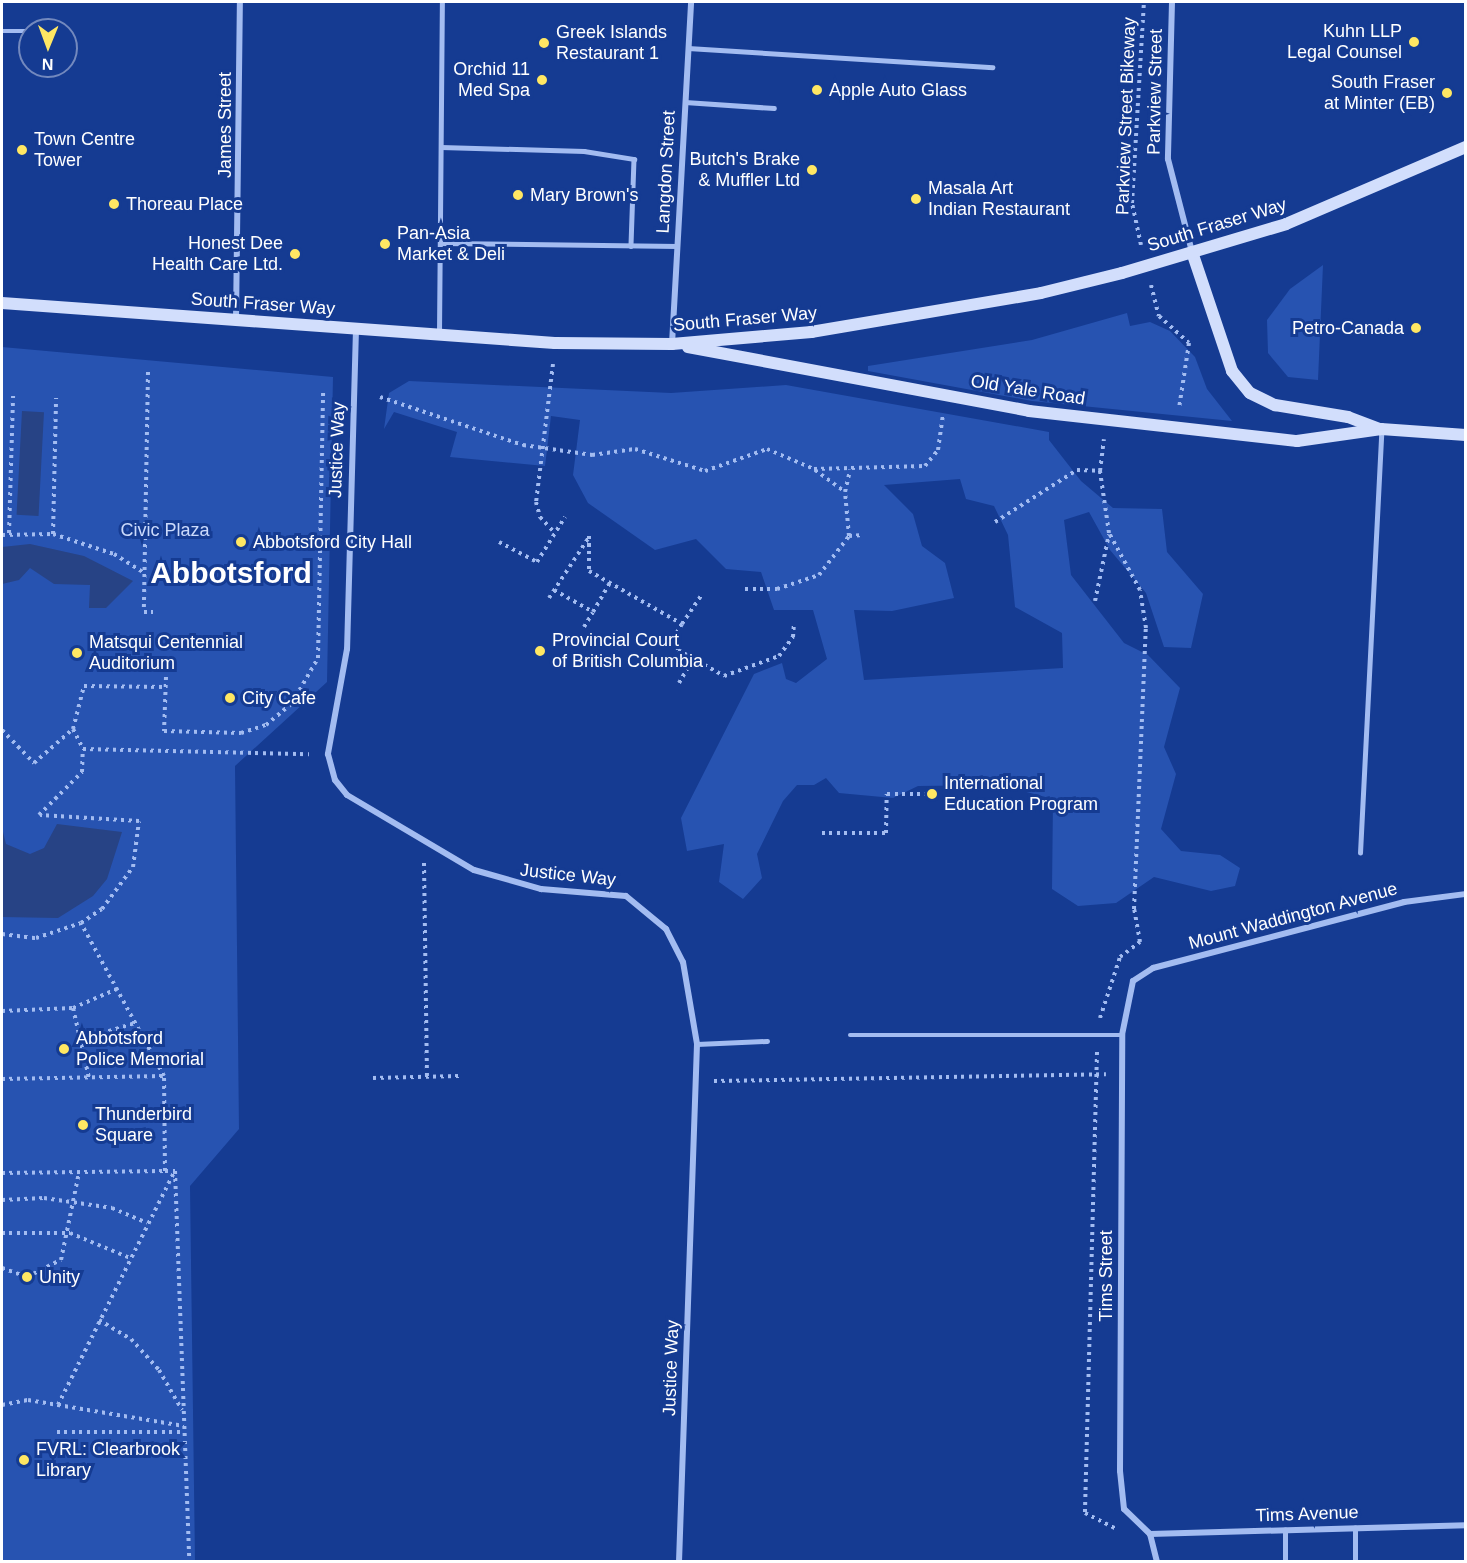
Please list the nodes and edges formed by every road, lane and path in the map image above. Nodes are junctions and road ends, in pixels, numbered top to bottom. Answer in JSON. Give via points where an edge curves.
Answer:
{"nodes":[{"id":1,"x":240,"y":2,"type":"edge"},
{"id":2,"x":442,"y":2,"type":"edge"},
{"id":3,"x":691,"y":2,"type":"edge"},
{"id":4,"x":1144,"y":2,"type":"edge"},
{"id":5,"x":1172,"y":2,"type":"edge"},
{"id":6,"x":2,"y":31,"type":"edge"},
{"id":7,"x":18,"y":31,"type":"edge"},
{"id":8,"x":688,"y":48,"type":"junction"},
{"id":9,"x":992,"y":67,"type":"dead end"},
{"id":10,"x":685,"y":102,"type":"junction"},
{"id":11,"x":774,"y":108,"type":"dead end"},
{"id":12,"x":441,"y":147,"type":"junction"},
{"id":13,"x":1466,"y":147,"type":"edge"},
{"id":14,"x":440,"y":243,"type":"junction"},
{"id":15,"x":631,"y":246,"type":"junction"},
{"id":16,"x":677,"y":246,"type":"junction"},
{"id":17,"x":1192,"y":252,"type":"junction"},
{"id":18,"x":1146,"y":265,"type":"junction"},
{"id":19,"x":2,"y":303,"type":"edge"},
{"id":20,"x":236,"y":320,"type":"junction"},
{"id":21,"x":356,"y":329,"type":"junction"},
{"id":22,"x":439,"y":336,"type":"junction"},
{"id":23,"x":555,"y":343,"type":"junction"},
{"id":24,"x":672,"y":344,"type":"junction"},
{"id":25,"x":148,"y":372,"type":"dead end"},
{"id":26,"x":323,"y":390,"type":"dead end"},
{"id":27,"x":946,"y":395,"type":"junction"},
{"id":28,"x":13,"y":396,"type":"dead end"},
{"id":29,"x":381,"y":396,"type":"dead end"},
{"id":30,"x":56,"y":398,"type":"dead end"},
{"id":31,"x":1178,"y":414,"type":"dead end"},
{"id":32,"x":1381,"y":429,"type":"junction"},
{"id":33,"x":1104,"y":435,"type":"dead end"},
{"id":34,"x":1466,"y":435,"type":"edge"},
{"id":35,"x":542,"y":447,"type":"junction"},
{"id":36,"x":814,"y":469,"type":"junction"},
{"id":37,"x":850,"y":470,"type":"junction"},
{"id":38,"x":1101,"y":471,"type":"junction"},
{"id":39,"x":845,"y":492,"type":"junction"},
{"id":40,"x":565,"y":517,"type":"dead end"},
{"id":41,"x":995,"y":522,"type":"dead end"},
{"id":42,"x":9,"y":533,"type":"junction"},
{"id":43,"x":555,"y":533,"type":"junction"},
{"id":44,"x":1109,"y":533,"type":"junction"},
{"id":45,"x":53,"y":534,"type":"junction"},
{"id":46,"x":2,"y":535,"type":"edge"},
{"id":47,"x":863,"y":535,"type":"dead end"},
{"id":48,"x":849,"y":536,"type":"junction"},
{"id":49,"x":499,"y":542,"type":"dead end"},
{"id":50,"x":144,"y":573,"type":"junction"},
{"id":51,"x":610,"y":583,"type":"junction"},
{"id":52,"x":745,"y":589,"type":"dead end"},
{"id":53,"x":555,"y":590,"type":"junction"},
{"id":54,"x":702,"y":594,"type":"dead end"},
{"id":55,"x":549,"y":598,"type":"dead end"},
{"id":56,"x":1095,"y":601,"type":"dead end"},
{"id":57,"x":153,"y":612,"type":"dead end"},
{"id":58,"x":593,"y":612,"type":"junction"},
{"id":59,"x":682,"y":624,"type":"junction"},
{"id":60,"x":794,"y":624,"type":"dead end"},
{"id":61,"x":585,"y":627,"type":"dead end"},
{"id":62,"x":693,"y":659,"type":"junction"},
{"id":63,"x":166,"y":677,"type":"dead end"},
{"id":64,"x":679,"y":683,"type":"dead end"},
{"id":65,"x":165,"y":687,"type":"junction"},
{"id":66,"x":73,"y":729,"type":"junction"},
{"id":67,"x":2,"y":730,"type":"edge"},
{"id":68,"x":83,"y":749,"type":"junction"},
{"id":69,"x":328,"y":754,"type":"junction"},
{"id":70,"x":929,"y":794,"type":"dead end"},
{"id":71,"x":822,"y":832,"type":"dead end"},
{"id":72,"x":424,"y":841,"type":"junction"},
{"id":73,"x":1360,"y":854,"type":"dead end"},
{"id":74,"x":1466,"y":894,"type":"edge"},
{"id":75,"x":81,"y":923,"type":"junction"},
{"id":76,"x":2,"y":934,"type":"edge"},
{"id":77,"x":1133,"y":981,"type":"joint"},
{"id":78,"x":117,"y":989,"type":"junction"},
{"id":79,"x":73,"y":1008,"type":"junction"},
{"id":80,"x":2,"y":1011,"type":"edge"},
{"id":81,"x":135,"y":1023,"type":"junction"},
{"id":82,"x":850,"y":1035,"type":"dead end"},
{"id":83,"x":1098,"y":1035,"type":"junction"},
{"id":84,"x":1122,"y":1035,"type":"junction"},
{"id":85,"x":81,"y":1040,"type":"junction"},
{"id":86,"x":767,"y":1041,"type":"dead end"},
{"id":87,"x":697,"y":1044,"type":"junction"},
{"id":88,"x":1121,"y":1074,"type":"junction"},
{"id":89,"x":1096,"y":1075,"type":"junction"},
{"id":90,"x":164,"y":1076,"type":"junction"},
{"id":91,"x":427,"y":1076,"type":"junction"},
{"id":92,"x":459,"y":1076,"type":"dead end"},
{"id":93,"x":373,"y":1077,"type":"dead end"},
{"id":94,"x":89,"y":1078,"type":"junction"},
{"id":95,"x":2,"y":1079,"type":"edge"},
{"id":96,"x":696,"y":1082,"type":"junction"},
{"id":97,"x":165,"y":1171,"type":"junction"},
{"id":98,"x":175,"y":1171,"type":"junction"},
{"id":99,"x":79,"y":1172,"type":"junction"},
{"id":100,"x":2,"y":1173,"type":"edge"},
{"id":101,"x":2,"y":1200,"type":"edge"},
{"id":102,"x":75,"y":1202,"type":"junction"},
{"id":103,"x":147,"y":1223,"type":"junction"},
{"id":104,"x":2,"y":1233,"type":"edge"},
{"id":105,"x":70,"y":1233,"type":"junction"},
{"id":106,"x":130,"y":1258,"type":"junction"},
{"id":107,"x":2,"y":1268,"type":"edge"},
{"id":108,"x":99,"y":1320,"type":"junction"},
{"id":109,"x":2,"y":1405,"type":"edge"},
{"id":110,"x":58,"y":1405,"type":"junction"},
{"id":111,"x":183,"y":1412,"type":"junction"},
{"id":112,"x":184,"y":1426,"type":"junction"},
{"id":113,"x":57,"y":1432,"type":"dead end"},
{"id":114,"x":184,"y":1432,"type":"junction"},
{"id":115,"x":1085,"y":1513,"type":"dead end"},
{"id":116,"x":1466,"y":1524,"type":"edge"},
{"id":117,"x":1355,"y":1528,"type":"junction"},
{"id":118,"x":1285,"y":1530,"type":"junction"},
{"id":119,"x":1149,"y":1534,"type":"junction"},
{"id":120,"x":189,"y":1562,"type":"edge"},
{"id":121,"x":680,"y":1562,"type":"edge"},
{"id":122,"x":1157,"y":1562,"type":"edge"},
{"id":123,"x":1285,"y":1562,"type":"edge"},
{"id":124,"x":1355,"y":1562,"type":"edge"}],
"edges":[{"from":1,"to":20,"type":"street","name":"James Street"},
{"from":2,"to":12,"type":"lane"},
{"from":3,"to":8,"type":"street","name":"Langdon Street"},
{"from":4,"to":18,"type":"path","name":"Parkview Street Bikeway","via":[[1132,203]]},
{"from":5,"to":17,"type":"street","name":"Parkview Street","via":[[1168,159]]},
{"from":6,"to":7,"type":"lane"},
{"from":8,"to":9,"type":"lane"},
{"from":8,"to":10,"type":"street","name":"Langdon Street"},
{"from":10,"to":11,"type":"lane"},
{"from":10,"to":16,"type":"street","name":"Langdon Street"},
{"from":12,"to":14,"type":"lane"},
{"from":12,"to":15,"type":"lane","via":[[584,151],[634,159]]},
{"from":13,"to":17,"type":"main road","name":"South Fraser Way","via":[[1286,224]]},
{"from":14,"to":15,"type":"lane"},
{"from":14,"to":22,"type":"lane"},
{"from":15,"to":16,"type":"lane"},
{"from":16,"to":24,"type":"street","name":"Langdon Street"},
{"from":17,"to":18,"type":"main road","name":"South Fraser Way"},
{"from":17,"to":32,"type":"main road","name":"Old Yale Road","via":[[1232,371],[1250,393],[1275,405],[1348,417]]},
{"from":18,"to":24,"type":"main road","name":"South Fraser Way","via":[[941,312],[812,332]]},
{"from":18,"to":31,"type":"path","via":[[1159,316],[1189,343]]},
{"from":19,"to":20,"type":"main road","name":"South Fraser Way"},
{"from":20,"to":21,"type":"main road","name":"South Fraser Way"},
{"from":21,"to":22,"type":"main road","name":"South Fraser Way"},
{"from":21,"to":69,"type":"street","name":"Justice Way","via":[[347,649]]},
{"from":22,"to":23,"type":"main road","name":"South Fraser Way"},
{"from":23,"to":24,"type":"main road","name":"South Fraser Way"},
{"from":23,"to":35,"type":"path"},
{"from":24,"to":27,"type":"main road","name":"Old Yale Road"},
{"from":25,"to":50,"type":"path"},
{"from":26,"to":65,"type":"path","via":[[318,658],[292,703],[266,725],[241,733],[164,731]]},
{"from":27,"to":32,"type":"main road","name":"Old Yale Road","via":[[1029,411],[1297,441]]},
{"from":27,"to":37,"type":"path","via":[[938,450],[925,466]]},
{"from":28,"to":42,"type":"path"},
{"from":29,"to":35,"type":"path"},
{"from":30,"to":45,"type":"path"},
{"from":32,"to":34,"type":"main road","name":"Old Yale Road"},
{"from":32,"to":73,"type":"lane"},
{"from":33,"to":38,"type":"path"},
{"from":35,"to":36,"type":"path","via":[[592,455],[635,449],[705,471],[767,449]]},
{"from":35,"to":43,"type":"path","via":[[536,502],[540,517]]},
{"from":36,"to":37,"type":"path"},
{"from":36,"to":39,"type":"path"},
{"from":37,"to":39,"type":"path"},
{"from":38,"to":41,"type":"path","via":[[1077,470]]},
{"from":38,"to":44,"type":"path"},
{"from":39,"to":48,"type":"path"},
{"from":40,"to":43,"type":"path"},
{"from":42,"to":45,"type":"path"},
{"from":42,"to":46,"type":"path"},
{"from":43,"to":49,"type":"path","via":[[537,562]]},
{"from":44,"to":56,"type":"path"},
{"from":44,"to":83,"type":"path","via":[[1140,590],[1146,628],[1134,909],[1140,942],[1120,957]]},
{"from":45,"to":50,"type":"path","via":[[114,554]]},
{"from":47,"to":48,"type":"path"},
{"from":48,"to":52,"type":"path","via":[[819,575],[777,588]]},
{"from":50,"to":57,"type":"path","via":[[144,612]]},
{"from":51,"to":53,"type":"path","via":[[590,571],[589,536]]},
{"from":51,"to":58,"type":"path"},
{"from":51,"to":59,"type":"path"},
{"from":53,"to":55,"type":"path"},
{"from":53,"to":58,"type":"path"},
{"from":54,"to":59,"type":"path"},
{"from":58,"to":61,"type":"path"},
{"from":59,"to":62,"type":"path","via":[[675,644]]},
{"from":60,"to":62,"type":"path","via":[[788,649],[744,671],[724,676]]},
{"from":62,"to":64,"type":"path"},
{"from":63,"to":65,"type":"path"},
{"from":65,"to":66,"type":"path","via":[[84,686]]},
{"from":66,"to":67,"type":"path","via":[[34,763]]},
{"from":66,"to":68,"type":"path"},
{"from":68,"to":69,"type":"path"},
{"from":68,"to":75,"type":"path","via":[[81,772],[39,815],[139,821],[133,867],[121,889]]},
{"from":69,"to":72,"type":"street","name":"Justice Way","via":[[335,780],[346,795]]},
{"from":70,"to":71,"type":"path","via":[[886,794],[886,833]]},
{"from":72,"to":87,"type":"street","name":"Justice Way","via":[[508,883],[626,896],[646,907],[666,929],[684,962]]},
{"from":72,"to":91,"type":"path"},
{"from":74,"to":77,"type":"street","name":"Mount Waddington Avenue","via":[[1404,902],[1153,968]]},
{"from":75,"to":76,"type":"path","via":[[36,938]]},
{"from":75,"to":78,"type":"path"},
{"from":77,"to":84,"type":"street","name":"Tims Street"},
{"from":78,"to":79,"type":"path"},
{"from":78,"to":81,"type":"path"},
{"from":79,"to":80,"type":"path"},
{"from":79,"to":85,"type":"path"},
{"from":81,"to":85,"type":"path"},
{"from":81,"to":90,"type":"path"},
{"from":82,"to":83,"type":"lane"},
{"from":83,"to":84,"type":"lane"},
{"from":83,"to":89,"type":"path"},
{"from":84,"to":88,"type":"street","name":"Tims Street"},
{"from":85,"to":94,"type":"path"},
{"from":86,"to":87,"type":"lane"},
{"from":87,"to":96,"type":"street","name":"Justice Way"},
{"from":88,"to":89,"type":"path"},
{"from":88,"to":119,"type":"street","name":"Tims Street","via":[[1120,1471],[1124,1509]]},
{"from":89,"to":96,"type":"path"},
{"from":89,"to":115,"type":"path"},
{"from":90,"to":94,"type":"path"},
{"from":90,"to":97,"type":"path"},
{"from":91,"to":92,"type":"path"},
{"from":91,"to":93,"type":"path"},
{"from":94,"to":95,"type":"path"},
{"from":96,"to":121,"type":"street","name":"Justice Way"},
{"from":97,"to":98,"type":"path"},
{"from":97,"to":99,"type":"path"},
{"from":98,"to":103,"type":"path"},
{"from":98,"to":111,"type":"path"},
{"from":99,"to":100,"type":"path"},
{"from":99,"to":102,"type":"path"},
{"from":101,"to":102,"type":"path"},
{"from":102,"to":103,"type":"path","via":[[111,1208]]},
{"from":102,"to":105,"type":"path"},
{"from":103,"to":106,"type":"path"},
{"from":104,"to":105,"type":"path"},
{"from":105,"to":106,"type":"path"},
{"from":105,"to":107,"type":"path","via":[[61,1260],[41,1274],[14,1275]]},
{"from":106,"to":108,"type":"path"},
{"from":108,"to":110,"type":"path"},
{"from":108,"to":111,"type":"path","via":[[131,1339],[159,1370]]},
{"from":109,"to":110,"type":"path","via":[[28,1400]]},
{"from":110,"to":112,"type":"path"},
{"from":111,"to":112,"type":"path"},
{"from":112,"to":114,"type":"path"},
{"from":113,"to":114,"type":"path"},
{"from":114,"to":120,"type":"path"},
{"from":116,"to":117,"type":"street","name":"Tims Avenue"},
{"from":117,"to":118,"type":"street","name":"Tims Avenue"},
{"from":117,"to":124,"type":"lane"},
{"from":118,"to":119,"type":"street","name":"Tims Avenue"},
{"from":118,"to":123,"type":"lane"},
{"from":119,"to":122,"type":"street","name":"Tims Street"}]}
